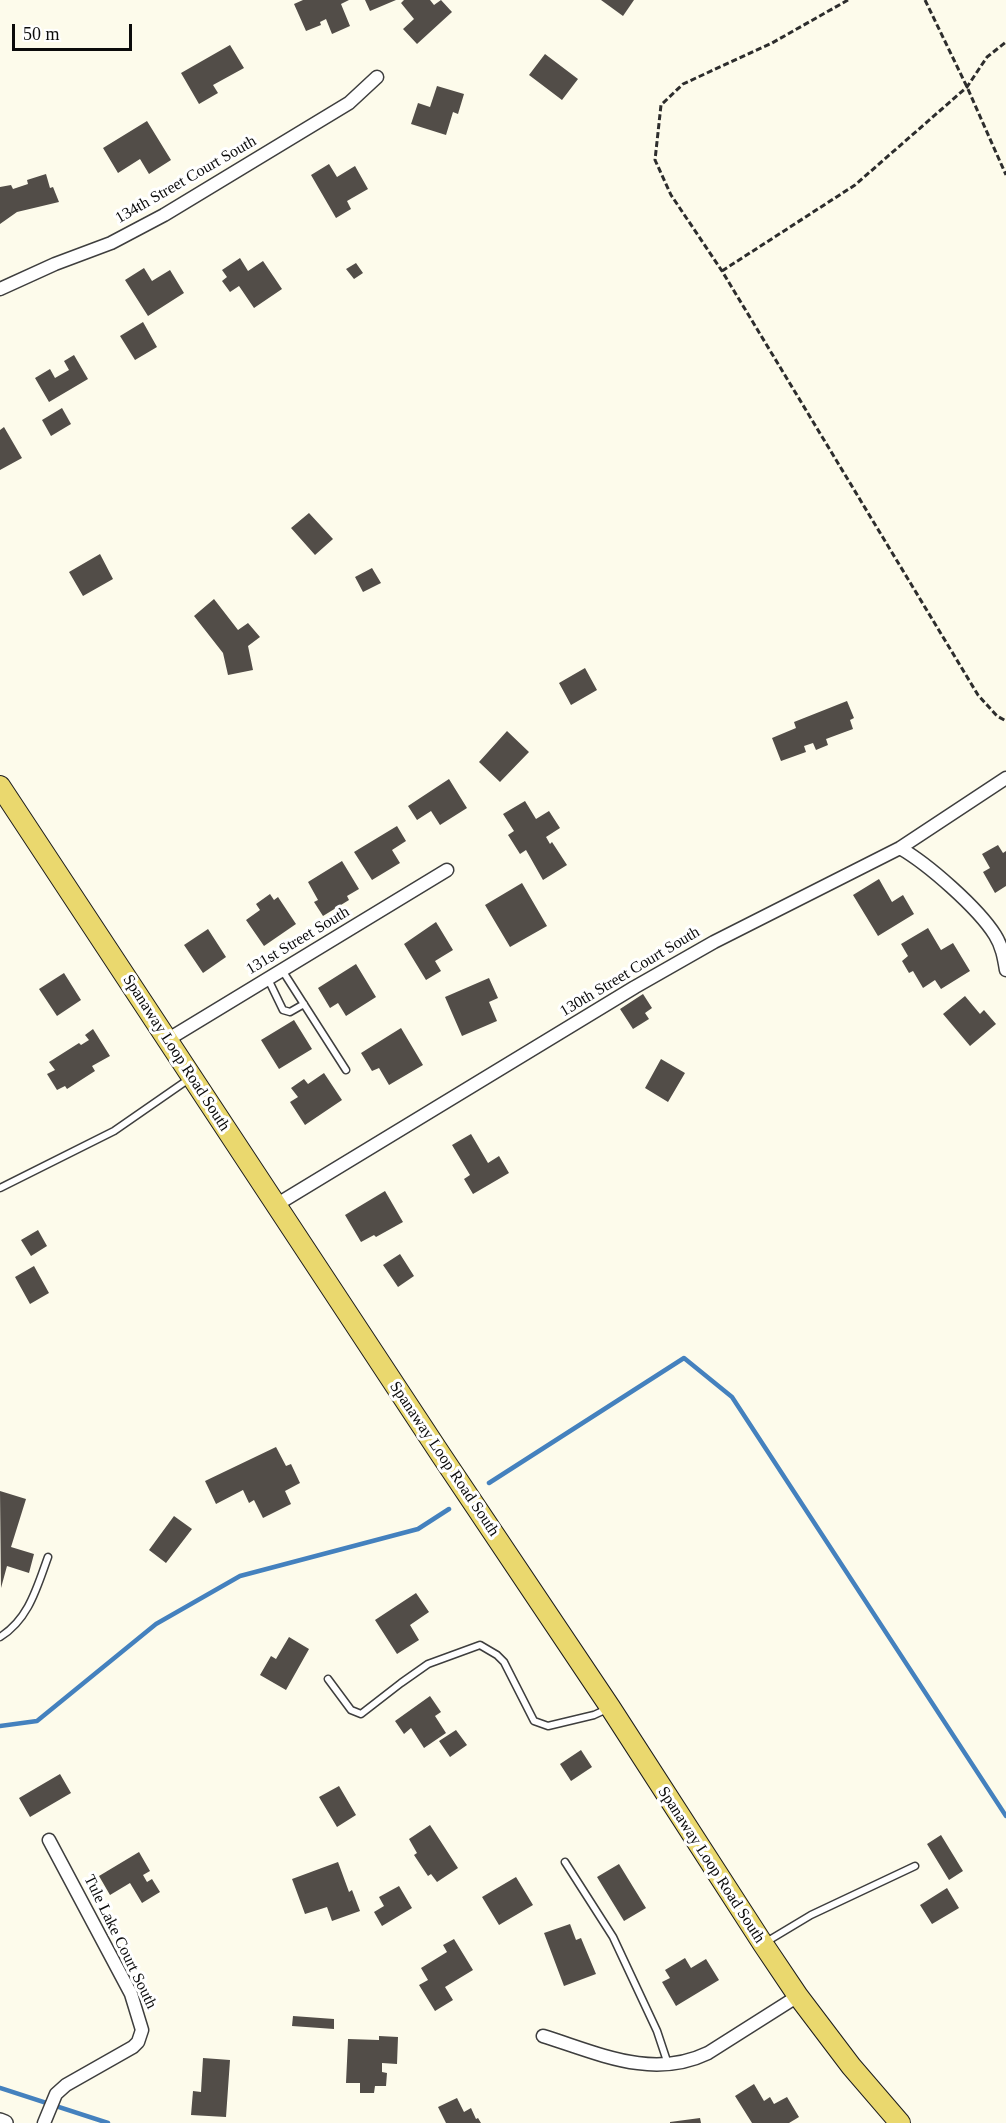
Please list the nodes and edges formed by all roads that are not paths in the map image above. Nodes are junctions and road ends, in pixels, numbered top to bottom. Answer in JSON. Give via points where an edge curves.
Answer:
{"nodes":[{"id":1,"x":377,"y":77,"type":"dead end"},
{"id":2,"x":0,"y":289,"type":"edge"},
{"id":3,"x":1006,"y":778,"type":"edge"},
{"id":4,"x":0,"y":786,"type":"edge"},
{"id":5,"x":900,"y":848,"type":"junction"},
{"id":6,"x":447,"y":870,"type":"dead end"},
{"id":7,"x":282,"y":970,"type":"junction"},
{"id":8,"x":1006,"y":970,"type":"edge"},
{"id":9,"x":268,"y":979,"type":"junction"},
{"id":10,"x":304,"y":1004,"type":"junction"},
{"id":11,"x":167,"y":1040,"type":"junction"},
{"id":12,"x":346,"y":1070,"type":"dead end"},
{"id":13,"x":192,"y":1077,"type":"junction"},
{"id":14,"x":0,"y":1188,"type":"edge"},
{"id":15,"x":276,"y":1205,"type":"junction"},
{"id":16,"x":48,"y":1557,"type":"dead end"},
{"id":17,"x":0,"y":1637,"type":"edge"},
{"id":18,"x":328,"y":1679,"type":"dead end"},
{"id":19,"x":610,"y":1707,"type":"junction"},
{"id":20,"x":49,"y":1840,"type":"dead end"},
{"id":21,"x":565,"y":1862,"type":"dead end"},
{"id":22,"x":915,"y":1866,"type":"dead end"},
{"id":23,"x":762,"y":1944,"type":"junction"},
{"id":24,"x":798,"y":1996,"type":"junction"},
{"id":25,"x":543,"y":2036,"type":"dead end"},
{"id":26,"x":669,"y":2065,"type":"junction"},
{"id":27,"x":45,"y":2120,"type":"edge"},
{"id":28,"x":0,"y":2121,"type":"edge"},
{"id":29,"x":5,"y":2123,"type":"edge"},
{"id":30,"x":900,"y":2123,"type":"edge"}],
"edges":[{"from":1,"to":2,"type":"street","name":"134th Street Court South","via":[[349,103],[164,215],[111,243]]},
{"from":3,"to":5,"type":"street","name":"130th Street Court South"},
{"from":4,"to":11,"type":"main road","name":"Spanaway Loop Road South"},
{"from":5,"to":8,"type":"street","via":[[916,857],[982,918],[996,936]]},
{"from":5,"to":15,"type":"street","name":"130th Street Court South","via":[[645,981]]},
{"from":6,"to":7,"type":"street","name":"131st Street South"},
{"from":7,"to":9,"type":"street","name":"131st Street South"},
{"from":7,"to":10,"type":"lane"},
{"from":9,"to":10,"type":"lane","via":[[283,1010],[290,1012]]},
{"from":9,"to":11,"type":"street","name":"131st Street South"},
{"from":10,"to":12,"type":"lane"},
{"from":11,"to":13,"type":"main road","name":"Spanaway Loop Road South"},
{"from":13,"to":14,"type":"lane","via":[[114,1131]]},
{"from":13,"to":15,"type":"main road","name":"Spanaway Loop Road South"},
{"from":15,"to":19,"type":"main road","name":"Spanaway Loop Road South"},
{"from":16,"to":17,"type":"lane","via":[[29,1609]]},
{"from":18,"to":19,"type":"lane","via":[[351,1710],[361,1714],[429,1664],[480,1645],[504,1662],[534,1721],[548,1726]]},
{"from":19,"to":23,"type":"main road","name":"Spanaway Loop Road South"},
{"from":20,"to":27,"type":"street","name":"Tule Lake Court South","via":[[131,1994],[142,2030],[133,2047],[66,2085],[55,2097]]},
{"from":21,"to":26,"type":"lane","via":[[613,1936]]},
{"from":22,"to":23,"type":"lane","via":[[811,1915]]},
{"from":23,"to":24,"type":"main road","name":"Spanaway Loop Road South"},
{"from":24,"to":26,"type":"street","via":[[708,2053]]},
{"from":24,"to":30,"type":"main road","name":"Spanaway Loop Road South"},
{"from":25,"to":26,"type":"street","via":[[620,2060]]},
{"from":28,"to":29,"type":"street"}]}
